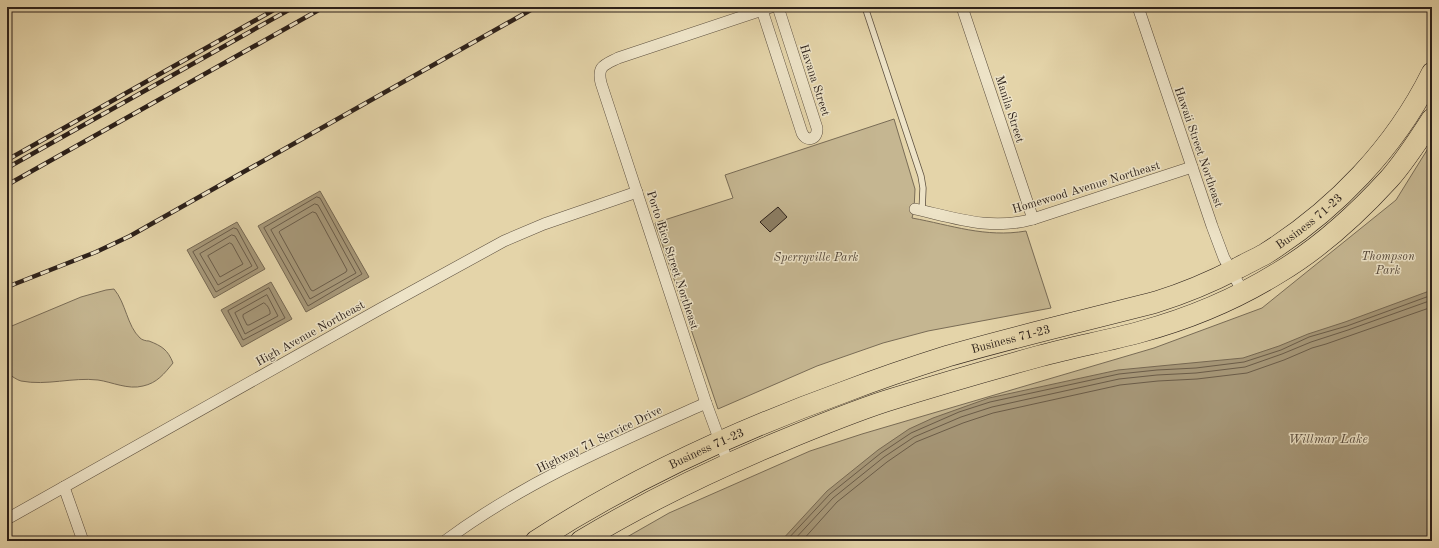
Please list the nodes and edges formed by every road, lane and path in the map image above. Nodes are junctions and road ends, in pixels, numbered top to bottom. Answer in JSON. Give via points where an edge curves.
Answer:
{"nodes":[{"id":1,"x":778,"y":7,"type":"edge"},
{"id":2,"x":865,"y":7,"type":"edge"},
{"id":3,"x":962,"y":7,"type":"edge"},
{"id":4,"x":1138,"y":7,"type":"edge"},
{"id":5,"x":766,"y":9,"type":"edge"},
{"id":6,"x":1432,"y":73,"type":"edge"},
{"id":7,"x":1432,"y":119,"type":"edge"},
{"id":8,"x":1192,"y":167,"type":"junction"},
{"id":9,"x":637,"y":192,"type":"junction"},
{"id":10,"x":918,"y":210,"type":"joint"},
{"id":11,"x":1033,"y":219,"type":"junction"},
{"id":12,"x":1231,"y":271,"type":"junction"},
{"id":13,"x":1243,"y":292,"type":"junction"},
{"id":14,"x":706,"y":403,"type":"junction"},
{"id":15,"x":720,"y":442,"type":"junction"},
{"id":16,"x":728,"y":464,"type":"junction"},
{"id":17,"x":64,"y":487,"type":"junction"},
{"id":18,"x":7,"y":519,"type":"edge"},
{"id":19,"x":83,"y":541,"type":"edge"},
{"id":20,"x":445,"y":541,"type":"edge"},
{"id":21,"x":536,"y":541,"type":"edge"},
{"id":22,"x":581,"y":541,"type":"edge"}],
"edges":[{"from":1,"to":5,"type":"street","name":"Havana Street","via":[[817,128],[818,133],[811,139],[804,137],[802,133]]},
{"from":2,"to":10,"type":"lane","via":[[921,176],[923,188]]},
{"from":3,"to":11,"type":"street","name":"Manila Street"},
{"from":4,"to":8,"type":"street","name":"Hawaii Street Northeast"},
{"from":5,"to":9,"type":"street","name":"Porto Rico Street Northeast","via":[[604,64],[599,74],[601,83]]},
{"from":6,"to":12,"type":"highway","name":"Business 71-23","via":[[1401,126],[1370,166],[1335,202],[1264,255]]},
{"from":7,"to":13,"type":"highway","name":"Business 71-23","via":[[1391,177],[1354,215],[1279,273]]},
{"from":8,"to":11,"type":"street","name":"Homewood Avenue Northeast"},
{"from":8,"to":12,"type":"street","name":"Hawaii Street Northeast"},
{"from":9,"to":14,"type":"street","name":"Porto Rico Street Northeast"},
{"from":9,"to":17,"type":"street","name":"High Avenue Northeast","via":[[544,224],[504,241]]},
{"from":10,"to":11,"type":"street","name":"Homewood Avenue Northeast","via":[[992,224],[1013,224]]},
{"from":12,"to":13,"type":"street","name":"Hawaii Street Northeast"},
{"from":12,"to":15,"type":"highway","name":"Business 71-23","via":[[1198,287],[1156,302],[948,356],[816,402]]},
{"from":13,"to":16,"type":"highway","name":"Business 71-23","via":[[1141,332],[1041,356],[883,402],[820,425]]},
{"from":14,"to":15,"type":"street","name":"Porto Rico Street Northeast"},
{"from":14,"to":20,"type":"street","name":"Highway 71 Service Drive","via":[[570,464],[460,529]]},
{"from":15,"to":16,"type":"street","name":"Porto Rico Street Northeast"},
{"from":15,"to":21,"type":"highway","name":"Business 71-23","via":[[664,468]]},
{"from":16,"to":22,"type":"highway","name":"Business 71-23","via":[[639,508]]},
{"from":17,"to":18,"type":"street","name":"High Avenue Northeast"},
{"from":17,"to":19,"type":"street"}]}
